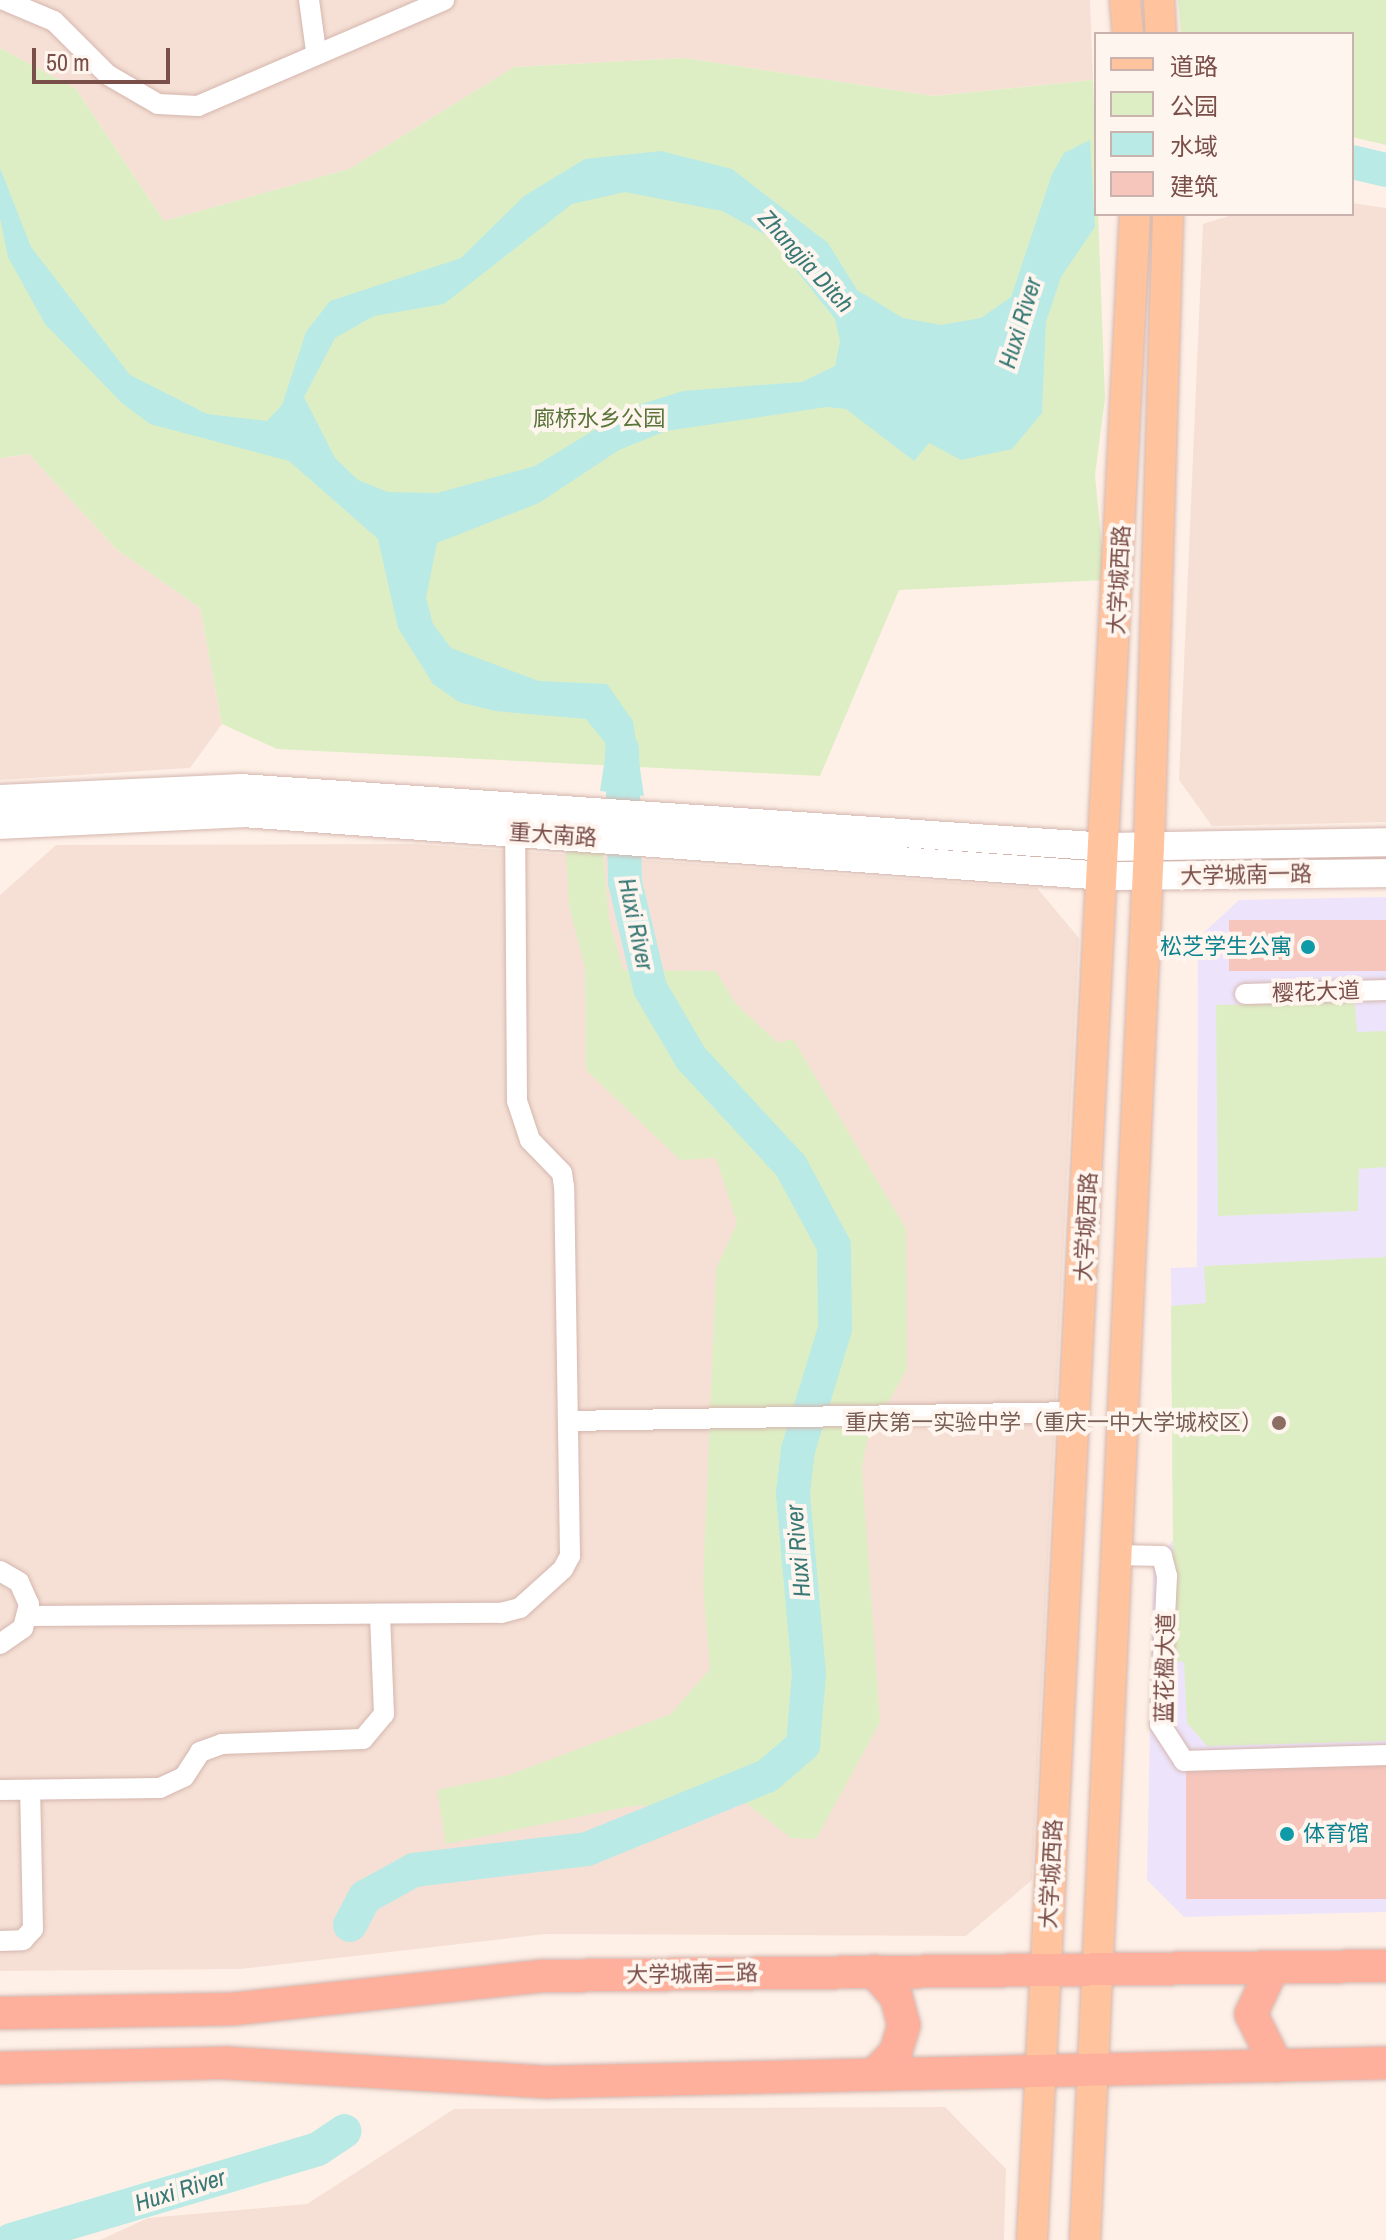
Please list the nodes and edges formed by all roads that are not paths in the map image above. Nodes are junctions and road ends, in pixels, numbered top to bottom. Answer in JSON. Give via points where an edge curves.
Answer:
{"nodes":[{"id":1,"x":4,"y":0,"type":"edge"},
{"id":2,"x":309,"y":0,"type":"edge"},
{"id":3,"x":444,"y":0,"type":"edge"},
{"id":4,"x":1125,"y":0,"type":"edge"},
{"id":5,"x":1159,"y":0,"type":"edge"},
{"id":6,"x":1128,"y":32,"type":"edge"},
{"id":7,"x":1161,"y":32,"type":"edge"},
{"id":8,"x":316,"y":51,"type":"junction"},
{"id":9,"x":1135,"y":224,"type":"edge"},
{"id":10,"x":1168,"y":224,"type":"edge"},
{"id":11,"x":0,"y":799,"type":"edge"},
{"id":12,"x":515,"y":820,"type":"junction"},
{"id":13,"x":0,"y":825,"type":"edge"},
{"id":14,"x":1386,"y":842,"type":"edge"},
{"id":15,"x":1106,"y":861,"type":"junction"},
{"id":16,"x":1149,"y":862,"type":"junction"},
{"id":17,"x":1386,"y":873,"type":"edge"},
{"id":18,"x":1386,"y":990,"type":"edge"},
{"id":19,"x":1245,"y":994,"type":"dead end"},
{"id":20,"x":1076,"y":1412,"type":"junction"},
{"id":21,"x":568,"y":1421,"type":"junction"},
{"id":22,"x":1116,"y":1555,"type":"junction"},
{"id":23,"x":0,"y":1571,"type":"edge"},
{"id":24,"x":28,"y":1616,"type":"junction"},
{"id":25,"x":380,"y":1616,"type":"junction"},
{"id":26,"x":0,"y":1644,"type":"edge"},
{"id":27,"x":1386,"y":1755,"type":"edge"},
{"id":28,"x":0,"y":1790,"type":"edge"},
{"id":29,"x":30,"y":1791,"type":"junction"},
{"id":30,"x":0,"y":1941,"type":"edge"},
{"id":31,"x":1386,"y":1966,"type":"edge"},
{"id":32,"x":1273,"y":1967,"type":"junction"},
{"id":33,"x":1045,"y":1970,"type":"junction"},
{"id":34,"x":1096,"y":1970,"type":"junction"},
{"id":35,"x":874,"y":1971,"type":"junction"},
{"id":36,"x":0,"y":2013,"type":"edge"},
{"id":37,"x":1386,"y":2063,"type":"edge"},
{"id":38,"x":1277,"y":2066,"type":"junction"},
{"id":39,"x":0,"y":2068,"type":"edge"},
{"id":40,"x":1040,"y":2070,"type":"junction"},
{"id":41,"x":1091,"y":2070,"type":"junction"},
{"id":42,"x":874,"y":2075,"type":"junction"},
{"id":43,"x":1032,"y":2240,"type":"edge"},
{"id":44,"x":1085,"y":2240,"type":"edge"}],
"edges":[{"from":1,"to":8,"type":"street","via":[[54,21],[108,75],[158,104],[198,106]]},
{"from":2,"to":8,"type":"street"},
{"from":3,"to":8,"type":"street"},
{"from":4,"to":6,"type":"main road"},
{"from":5,"to":7,"type":"main road"},
{"from":9,"to":15,"type":"main road","name":"大学城西路"},
{"from":10,"to":16,"type":"main road","name":"大学城西路"},
{"from":11,"to":12,"type":"main road","name":"重大南路","via":[[240,788]]},
{"from":12,"to":13,"type":"main road","name":"重大南路","via":[[243,813]]},
{"from":12,"to":15,"type":"main road","name":"重大南路"},
{"from":12,"to":21,"type":"street","via":[[517,1101],[530,1140],[562,1173]]},
{"from":14,"to":16,"type":"main road","name":"大学城南一路"},
{"from":15,"to":16,"type":"main road","name":"大学城南一路"},
{"from":15,"to":20,"type":"main road","name":"大学城西路"},
{"from":16,"to":17,"type":"main road","name":"大学城南一路"},
{"from":16,"to":22,"type":"main road","name":"大学城西路"},
{"from":18,"to":19,"type":"street","name":"樱花大道"},
{"from":20,"to":21,"type":"street"},
{"from":20,"to":33,"type":"main road","name":"大学城西路"},
{"from":21,"to":25,"type":"street","via":[[570,1556],[563,1569],[520,1608]]},
{"from":22,"to":27,"type":"street","name":"蓝花楹大道","via":[[1162,1556],[1167,1576],[1160,1724],[1184,1761]]},
{"from":22,"to":34,"type":"main road","name":"大学城西路"},
{"from":23,"to":24,"type":"street","via":[[26,1592]]},
{"from":24,"to":25,"type":"street"},
{"from":24,"to":26,"type":"street"},
{"from":25,"to":29,"type":"street","via":[[384,1714],[363,1739],[222,1744],[200,1752],[184,1777],[160,1788]]},
{"from":28,"to":29,"type":"street"},
{"from":29,"to":30,"type":"street","via":[[33,1929],[23,1940]]},
{"from":31,"to":32,"type":"highway","name":"大学城南二路"},
{"from":32,"to":34,"type":"highway","name":"大学城南二路"},
{"from":32,"to":38,"type":"highway","via":[[1251,2014]]},
{"from":33,"to":34,"type":"highway","name":"大学城南二路"},
{"from":33,"to":35,"type":"highway","name":"大学城南二路"},
{"from":33,"to":40,"type":"main road","name":"大学城西路"},
{"from":34,"to":41,"type":"main road","name":"大学城西路"},
{"from":35,"to":36,"type":"highway","name":"大学城南二路","via":[[543,1976],[233,2009]]},
{"from":35,"to":42,"type":"highway","via":[[896,1996],[904,2025],[896,2052]]},
{"from":37,"to":38,"type":"highway"},
{"from":38,"to":41,"type":"highway"},
{"from":39,"to":42,"type":"highway","via":[[226,2063],[549,2082]]},
{"from":40,"to":41,"type":"highway"},
{"from":40,"to":42,"type":"highway"},
{"from":40,"to":43,"type":"main road","name":"大学城西路"},
{"from":41,"to":44,"type":"main road","name":"大学城西路"}]}
